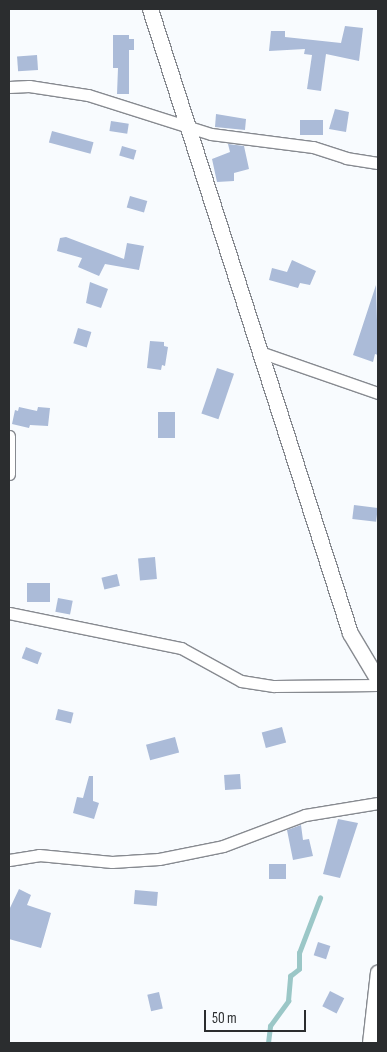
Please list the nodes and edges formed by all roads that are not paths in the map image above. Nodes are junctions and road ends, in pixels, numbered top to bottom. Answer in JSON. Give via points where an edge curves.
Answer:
{"nodes":[{"id":1,"x":150,"y":9,"type":"edge"},
{"id":2,"x":9,"y":87,"type":"edge"},
{"id":3,"x":188,"y":126,"type":"junction"},
{"id":4,"x":378,"y":163,"type":"edge"},
{"id":5,"x":260,"y":352,"type":"junction"},
{"id":6,"x":378,"y":393,"type":"edge"},
{"id":7,"x":9,"y":436,"type":"edge"},
{"id":8,"x":9,"y":474,"type":"edge"},
{"id":9,"x":9,"y":613,"type":"edge"},
{"id":10,"x":378,"y":680,"type":"edge"},
{"id":11,"x":378,"y":685,"type":"edge"},
{"id":12,"x":378,"y":803,"type":"edge"},
{"id":13,"x":9,"y":860,"type":"edge"},
{"id":14,"x":378,"y":972,"type":"edge"},
{"id":15,"x":370,"y":1043,"type":"edge"}],
"edges":[{"from":1,"to":3,"type":"street"},
{"from":2,"to":3,"type":"street","via":[[28,86],[88,95]]},
{"from":3,"to":4,"type":"street","via":[[211,134],[313,147],[346,158]]},
{"from":3,"to":5,"type":"street"},
{"from":5,"to":6,"type":"street"},
{"from":5,"to":10,"type":"street","via":[[350,633]]},
{"from":7,"to":8,"type":"street"},
{"from":9,"to":11,"type":"street","via":[[181,648],[241,681],[274,686]]},
{"from":12,"to":13,"type":"street","via":[[305,815],[223,846],[159,859],[112,862],[39,855]]},
{"from":14,"to":15,"type":"street"}]}
